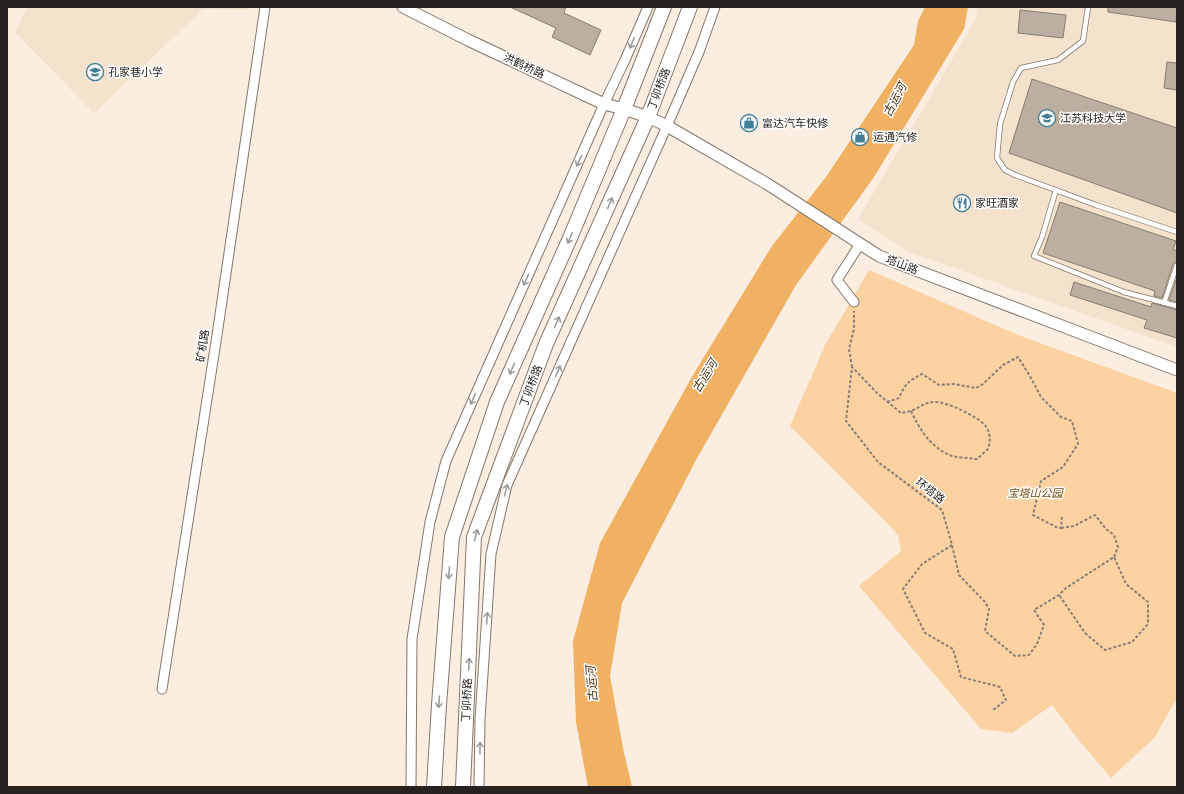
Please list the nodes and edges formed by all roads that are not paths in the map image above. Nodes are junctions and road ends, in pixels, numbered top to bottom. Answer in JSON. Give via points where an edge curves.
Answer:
{"nodes":[{"id":1,"x":265,"y":7,"type":"edge"},
{"id":2,"x":403,"y":7,"type":"edge"},
{"id":3,"x":648,"y":7,"type":"edge"},
{"id":4,"x":664,"y":7,"type":"edge"},
{"id":5,"x":690,"y":7,"type":"edge"},
{"id":6,"x":715,"y":7,"type":"edge"},
{"id":7,"x":1088,"y":7,"type":"edge"},
{"id":8,"x":604,"y":104,"type":"junction"},
{"id":9,"x":624,"y":109,"type":"junction"},
{"id":10,"x":648,"y":117,"type":"junction"},
{"id":11,"x":667,"y":126,"type":"junction"},
{"id":12,"x":1056,"y":190,"type":"junction"},
{"id":13,"x":1177,"y":232,"type":"edge"},
{"id":14,"x":860,"y":244,"type":"junction"},
{"id":15,"x":1177,"y":264,"type":"edge"},
{"id":16,"x":854,"y":302,"type":"road end"},
{"id":17,"x":1164,"y":303,"type":"junction"},
{"id":18,"x":1177,"y":306,"type":"edge"},
{"id":19,"x":1177,"y":370,"type":"edge"},
{"id":20,"x":162,"y":689,"type":"dead end"},
{"id":21,"x":411,"y":787,"type":"edge"},
{"id":22,"x":434,"y":787,"type":"edge"},
{"id":23,"x":463,"y":787,"type":"edge"},
{"id":24,"x":479,"y":787,"type":"edge"}],
"edges":[{"from":1,"to":20,"type":"street","name":"矿机路"},
{"from":2,"to":8,"type":"street","name":"洪鹤桥路"},
{"from":3,"to":8,"type":"street","one_way":true},
{"from":4,"to":9,"type":"main road"},
{"from":5,"to":10,"type":"main road","name":"丁卯桥路"},
{"from":6,"to":11,"type":"street"},
{"from":7,"to":12,"type":"lane","via":[[1083,41],[1058,60],[1021,68],[1013,82],[1000,124],[997,158],[1005,170]]},
{"from":8,"to":9,"type":"street","name":"洪鹤桥路"},
{"from":8,"to":21,"type":"street","one_way":true,"via":[[446,461],[430,522],[412,639]]},
{"from":9,"to":10,"type":"street","name":"洪鹤桥路"},
{"from":9,"to":22,"type":"main road","one_way":true,"via":[[497,402],[452,537]]},
{"from":10,"to":11,"type":"street","name":"塔山路"},
{"from":23,"to":10,"type":"main road","name":"丁卯桥路","one_way":true,"via":[[474,537],[546,344]]},
{"from":11,"to":14,"type":"street","name":"塔山路","via":[[769,186]]},
{"from":24,"to":11,"type":"street","one_way":true,"via":[[480,719],[491,554],[507,485]]},
{"from":12,"to":13,"type":"lane"},
{"from":12,"to":17,"type":"lane","via":[[1034,256],[1124,292]]},
{"from":14,"to":16,"type":"street","via":[[837,280]]},
{"from":14,"to":19,"type":"street","name":"塔山路","via":[[879,256]]},
{"from":15,"to":17,"type":"lane"},
{"from":17,"to":18,"type":"lane"}]}
